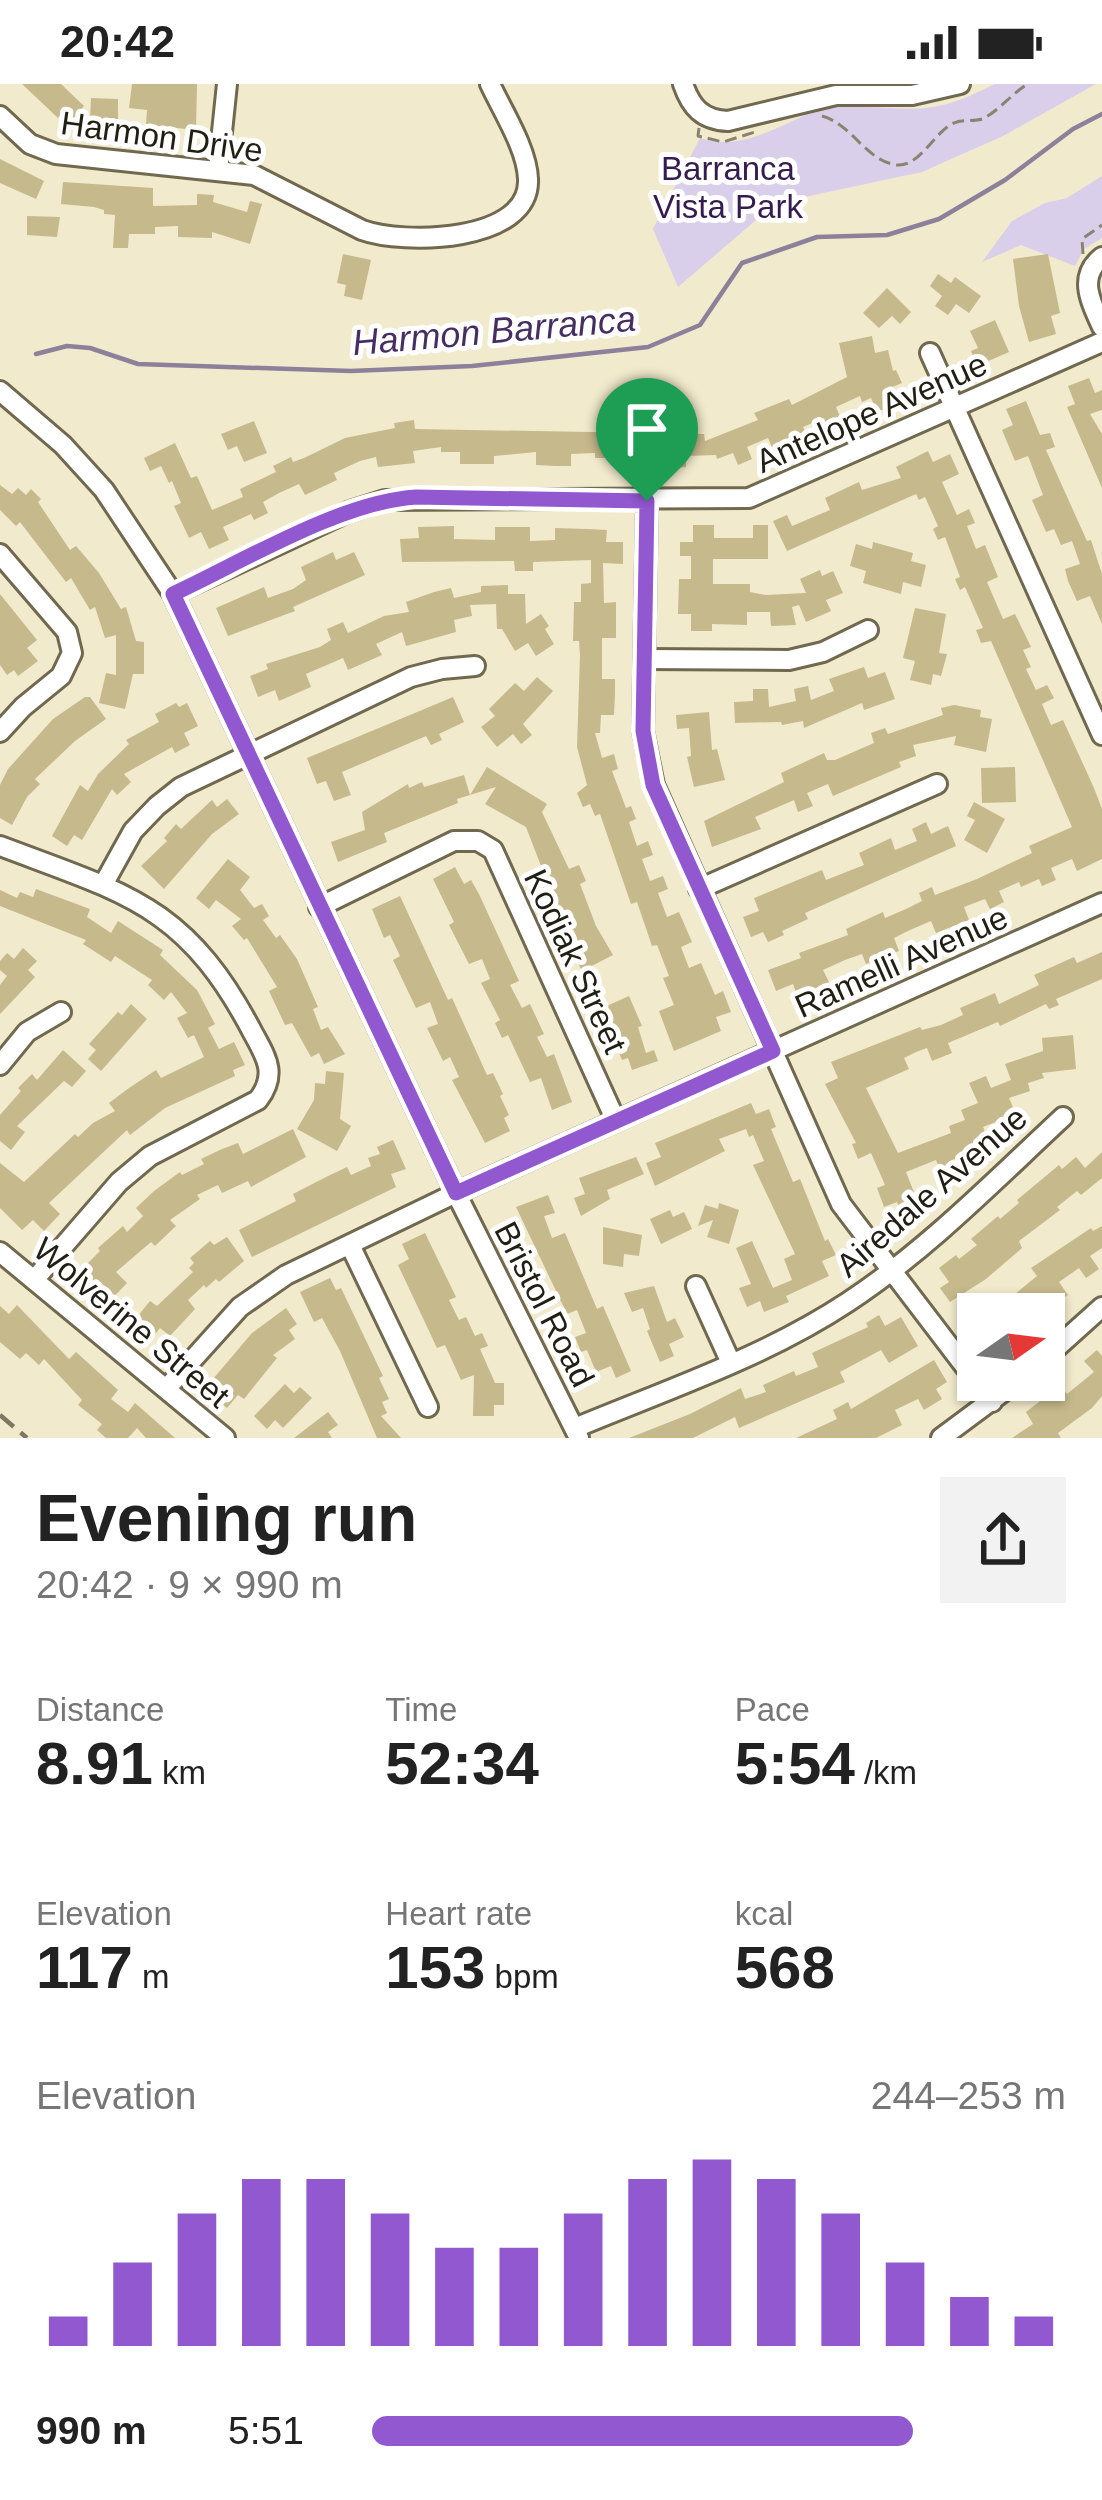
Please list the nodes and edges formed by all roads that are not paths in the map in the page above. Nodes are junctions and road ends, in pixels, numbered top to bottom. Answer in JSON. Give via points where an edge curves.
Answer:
{"nodes":[{"id":1,"x":227,"y":84,"type":"edge"},
{"id":2,"x":490,"y":84,"type":"edge"},
{"id":3,"x":682,"y":84,"type":"edge"},
{"id":4,"x":960,"y":84,"type":"edge"},
{"id":5,"x":857,"y":90,"type":"edge"},
{"id":6,"x":0,"y":116,"type":"edge"},
{"id":7,"x":218,"y":170,"type":"junction"},
{"id":8,"x":1097,"y":261,"type":"edge"},
{"id":9,"x":1102,"y":327,"type":"edge"},
{"id":10,"x":1102,"y":342,"type":"edge"},
{"id":11,"x":930,"y":353,"type":"dead end"},
{"id":12,"x":0,"y":391,"type":"edge"},
{"id":13,"x":954,"y":410,"type":"junction"},
{"id":14,"x":647,"y":501,"type":"junction"},
{"id":15,"x":0,"y":554,"type":"edge"},
{"id":16,"x":173,"y":594,"type":"junction"},
{"id":17,"x":868,"y":630,"type":"dead end"},
{"id":18,"x":644,"y":659,"type":"junction"},
{"id":19,"x":475,"y":666,"type":"dead end"},
{"id":20,"x":0,"y":732,"type":"edge"},
{"id":21,"x":1102,"y":735,"type":"edge"},
{"id":22,"x":246,"y":754,"type":"junction"},
{"id":23,"x":937,"y":784,"type":"dead end"},
{"id":24,"x":0,"y":847,"type":"edge"},
{"id":25,"x":103,"y":885,"type":"junction"},
{"id":26,"x":699,"y":889,"type":"junction"},
{"id":27,"x":1102,"y":903,"type":"edge"},
{"id":28,"x":319,"y":907,"type":"junction"},
{"id":29,"x":61,"y":1012,"type":"dead end"},
{"id":30,"x":773,"y":1051,"type":"junction"},
{"id":31,"x":0,"y":1065,"type":"edge"},
{"id":32,"x":1063,"y":1117,"type":"dead end"},
{"id":33,"x":616,"y":1120,"type":"junction"},
{"id":34,"x":456,"y":1193,"type":"junction"},
{"id":35,"x":350,"y":1245,"type":"junction"},
{"id":36,"x":0,"y":1252,"type":"edge"},
{"id":37,"x":891,"y":1272,"type":"junction"},
{"id":38,"x":34,"y":1280,"type":"junction"},
{"id":39,"x":696,"y":1286,"type":"dead end"},
{"id":40,"x":1102,"y":1306,"type":"edge"},
{"id":41,"x":1065,"y":1340,"type":"edge"},
{"id":42,"x":730,"y":1363,"type":"junction"},
{"id":43,"x":167,"y":1388,"type":"junction"},
{"id":44,"x":992,"y":1402,"type":"joint"},
{"id":45,"x":428,"y":1407,"type":"dead end"},
{"id":46,"x":577,"y":1433,"type":"edge"},
{"id":47,"x":225,"y":1438,"type":"edge"},
{"id":48,"x":941,"y":1438,"type":"edge"}],
"edges":[{"from":1,"to":7,"type":"street"},
{"from":2,"to":7,"type":"street","name":"Harmon Drive","via":[[528,176],[522,205],[501,224],[396,239],[362,230],[266,178]]},
{"from":3,"to":5,"type":"street","via":[[701,114],[728,121]]},
{"from":4,"to":5,"type":"street","via":[[911,94]]},
{"from":6,"to":7,"type":"street","name":"Harmon Drive","via":[[56,154]]},
{"from":8,"to":9,"type":"street","via":[[1087,284]]},
{"from":10,"to":13,"type":"street","name":"Antelope Avenue"},
{"from":11,"to":13,"type":"street"},
{"from":12,"to":16,"type":"street","name":"Bristol Road","via":[[104,490]]},
{"from":13,"to":14,"type":"street","name":"Antelope Avenue","via":[[749,498]]},
{"from":13,"to":21,"type":"street"},
{"from":14,"to":16,"type":"street","name":"Antelope Avenue","via":[[385,500]]},
{"from":14,"to":18,"type":"street"},
{"from":15,"to":20,"type":"street","via":[[67,632],[70,662]]},
{"from":16,"to":22,"type":"street","name":"Bristol Road"},
{"from":17,"to":18,"type":"street","via":[[789,660]]},
{"from":18,"to":26,"type":"street","via":[[646,759]]},
{"from":19,"to":22,"type":"street","via":[[411,677]]},
{"from":22,"to":25,"type":"street","via":[[157,806]]},
{"from":22,"to":28,"type":"street","name":"Bristol Road"},
{"from":23,"to":26,"type":"street"},
{"from":24,"to":25,"type":"street"},
{"from":25,"to":38,"type":"street","via":[[164,918],[220,974],[268,1058],[267,1087],[250,1105],[129,1173]]},
{"from":26,"to":30,"type":"street"},
{"from":27,"to":30,"type":"street","name":"Ramelli Avenue"},
{"from":28,"to":33,"type":"street","name":"Kodiak Street","via":[[446,844],[470,840],[493,850]]},
{"from":28,"to":34,"type":"street","name":"Bristol Road"},
{"from":29,"to":31,"type":"street","via":[[27,1032]]},
{"from":30,"to":33,"type":"street","name":"Ramelli Avenue"},
{"from":30,"to":37,"type":"street","via":[[841,1204]]},
{"from":32,"to":37,"type":"street","name":"Airedale Avenue"},
{"from":33,"to":34,"type":"street","name":"Ramelli Avenue"},
{"from":34,"to":35,"type":"street","name":"Ramelli Avenue"},
{"from":34,"to":46,"type":"street","name":"Bristol Road"},
{"from":35,"to":43,"type":"street","name":"Ramelli Avenue","via":[[253,1297]]},
{"from":35,"to":45,"type":"street"},
{"from":36,"to":38,"type":"street","name":"Wolverine Street"},
{"from":37,"to":42,"type":"street","name":"Airedale Avenue","via":[[812,1324]]},
{"from":37,"to":44,"type":"street"},
{"from":38,"to":43,"type":"street","name":"Wolverine Street"},
{"from":39,"to":42,"type":"street"},
{"from":40,"to":41,"type":"street"},
{"from":42,"to":46,"type":"street","name":"Airedale Avenue"},
{"from":43,"to":47,"type":"street","name":"Wolverine Street"},
{"from":44,"to":48,"type":"street"}]}
